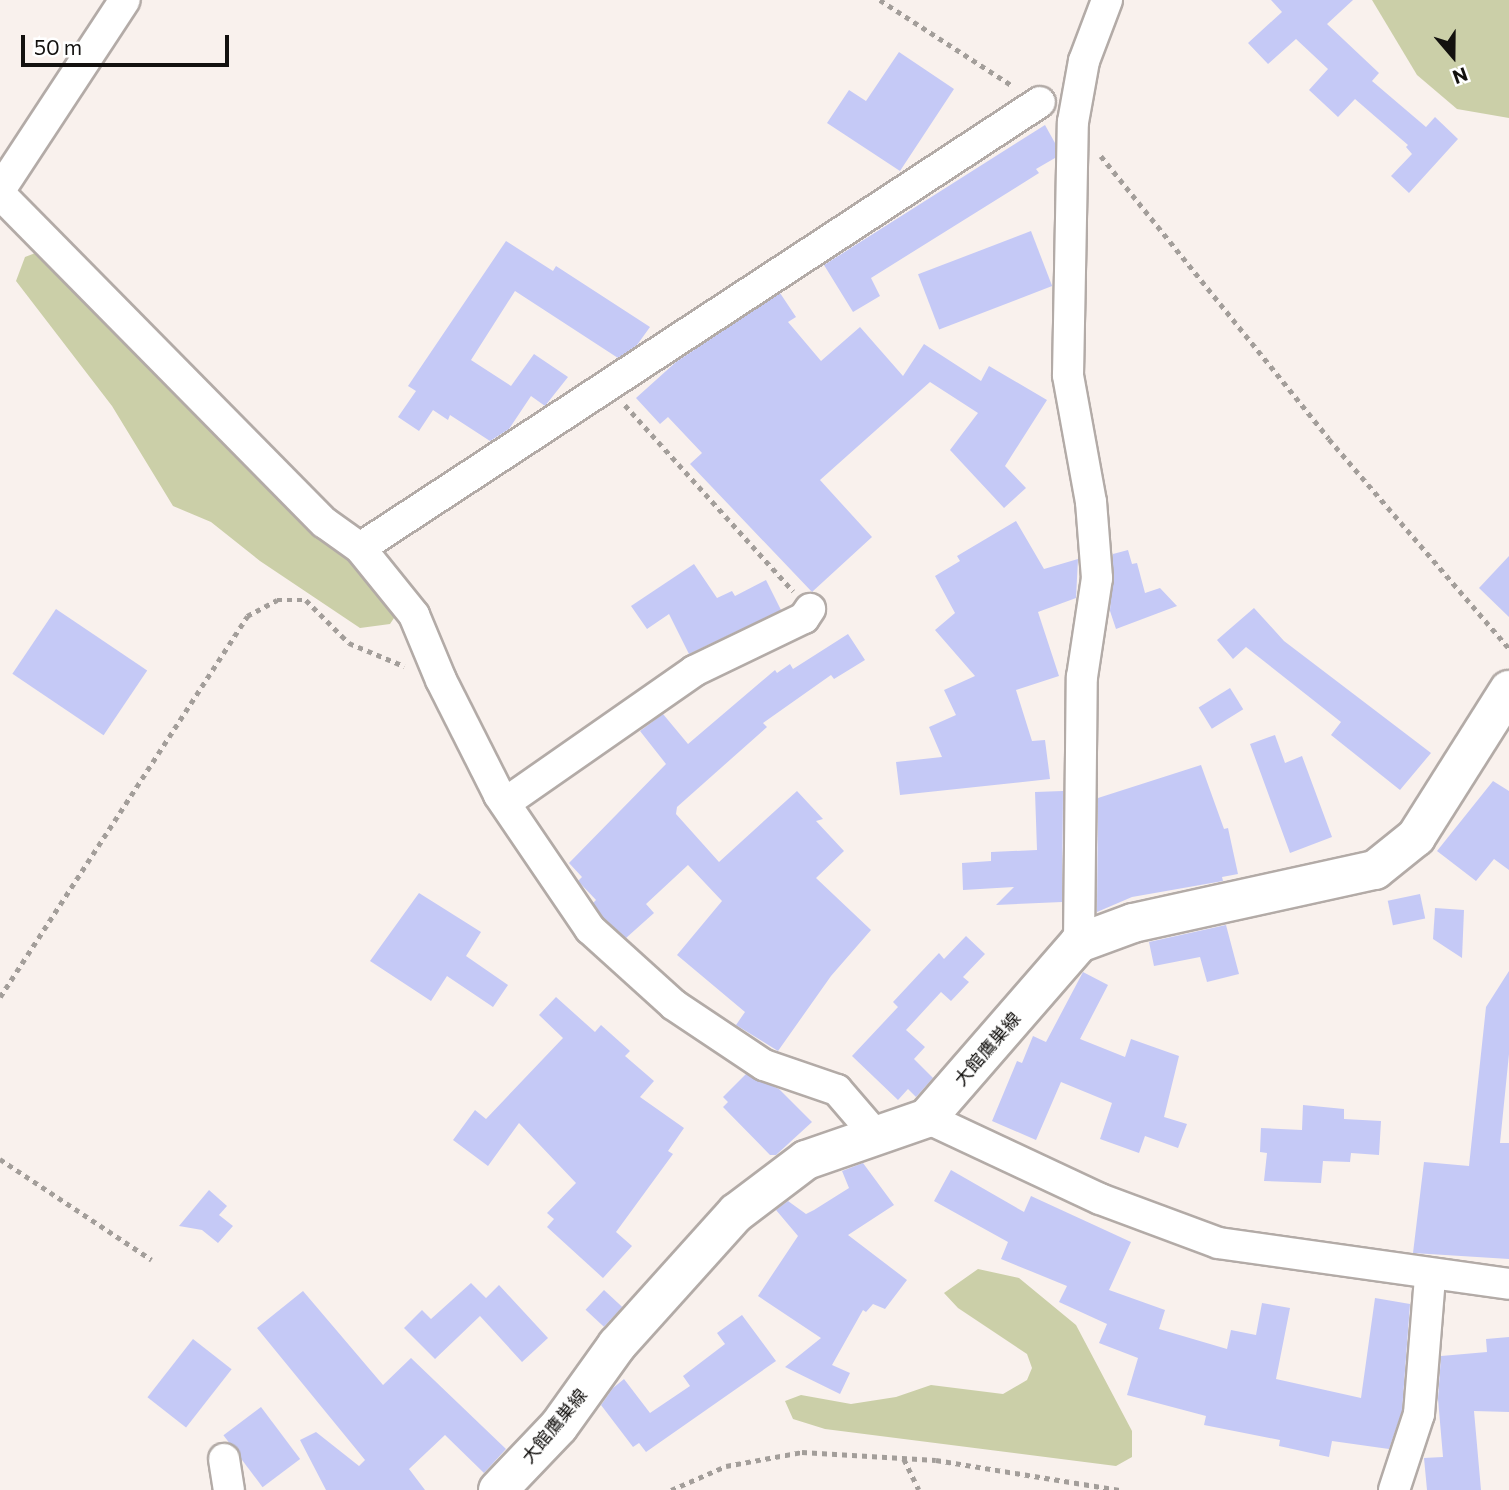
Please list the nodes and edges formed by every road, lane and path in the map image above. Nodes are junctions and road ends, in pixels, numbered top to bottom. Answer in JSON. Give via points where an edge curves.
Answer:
{"nodes":[{"id":1,"x":125,"y":0,"type":"edge"},
{"id":2,"x":880,"y":0,"type":"edge"},
{"id":3,"x":1107,"y":0,"type":"edge"},
{"id":4,"x":1040,"y":102,"type":"joint"},
{"id":5,"x":1073,"y":122,"type":"junction"},
{"id":6,"x":0,"y":192,"type":"edge"},
{"id":7,"x":608,"y":386,"type":"junction"},
{"id":8,"x":360,"y":548,"type":"junction"},
{"id":9,"x":810,"y":609,"type":"joint"},
{"id":10,"x":1509,"y":648,"type":"edge"},
{"id":11,"x":433,"y":661,"type":"junction"},
{"id":12,"x":1509,"y":690,"type":"edge"},
{"id":13,"x":505,"y":803,"type":"junction"},
{"id":14,"x":1079,"y":943,"type":"junction"},
{"id":15,"x":0,"y":996,"type":"edge"},
{"id":16,"x":927,"y":1118,"type":"junction"},
{"id":17,"x":874,"y":1133,"type":"junction"},
{"id":18,"x":0,"y":1159,"type":"edge"},
{"id":19,"x":152,"y":1260,"type":"dead end"},
{"id":20,"x":1430,"y":1276,"type":"junction"},
{"id":21,"x":1509,"y":1284,"type":"edge"},
{"id":22,"x":904,"y":1458,"type":"junction"},
{"id":23,"x":224,"y":1459,"type":"dead end"},
{"id":24,"x":229,"y":1490,"type":"edge"},
{"id":25,"x":498,"y":1490,"type":"edge"},
{"id":26,"x":671,"y":1490,"type":"edge"},
{"id":27,"x":919,"y":1490,"type":"edge"},
{"id":28,"x":1120,"y":1490,"type":"edge"},
{"id":29,"x":1394,"y":1490,"type":"edge"}],
"edges":[{"from":1,"to":6,"type":"street"},
{"from":2,"to":4,"type":"path"},
{"from":3,"to":5,"type":"street","via":[[1084,61]]},
{"from":4,"to":7,"type":"street"},
{"from":5,"to":10,"type":"path","via":[[1329,439]]},
{"from":5,"to":14,"type":"street","via":[[1068,376],[1091,502],[1097,578],[1082,677]]},
{"from":6,"to":8,"type":"street","via":[[316,513]]},
{"from":7,"to":8,"type":"street"},
{"from":7,"to":9,"type":"path"},
{"from":8,"to":11,"type":"street","via":[[414,615]]},
{"from":9,"to":13,"type":"street","via":[[804,618],[694,671]]},
{"from":11,"to":13,"type":"street"},
{"from":11,"to":15,"type":"path","via":[[399,667],[349,643],[306,600],[277,600],[247,615]]},
{"from":12,"to":14,"type":"main road","name":"大館鷹巣線","via":[[1416,837],[1375,870],[1133,923]]},
{"from":13,"to":17,"type":"street","via":[[590,929],[665,996],[764,1065],[837,1090]]},
{"from":14,"to":16,"type":"main road","name":"大館鷹巣線"},
{"from":16,"to":17,"type":"main road","name":"大館鷹巣線"},
{"from":16,"to":20,"type":"street","via":[[1100,1199],[1218,1243]]},
{"from":17,"to":25,"type":"main road","name":"大館鷹巣線","via":[[806,1160],[736,1213],[617,1345],[559,1426]]},
{"from":18,"to":19,"type":"path"},
{"from":20,"to":21,"type":"street"},
{"from":20,"to":29,"type":"street","via":[[1419,1413]]},
{"from":22,"to":26,"type":"path","via":[[802,1451],[726,1466]]},
{"from":22,"to":27,"type":"path"},
{"from":22,"to":28,"type":"path"},
{"from":23,"to":24,"type":"street"}]}
